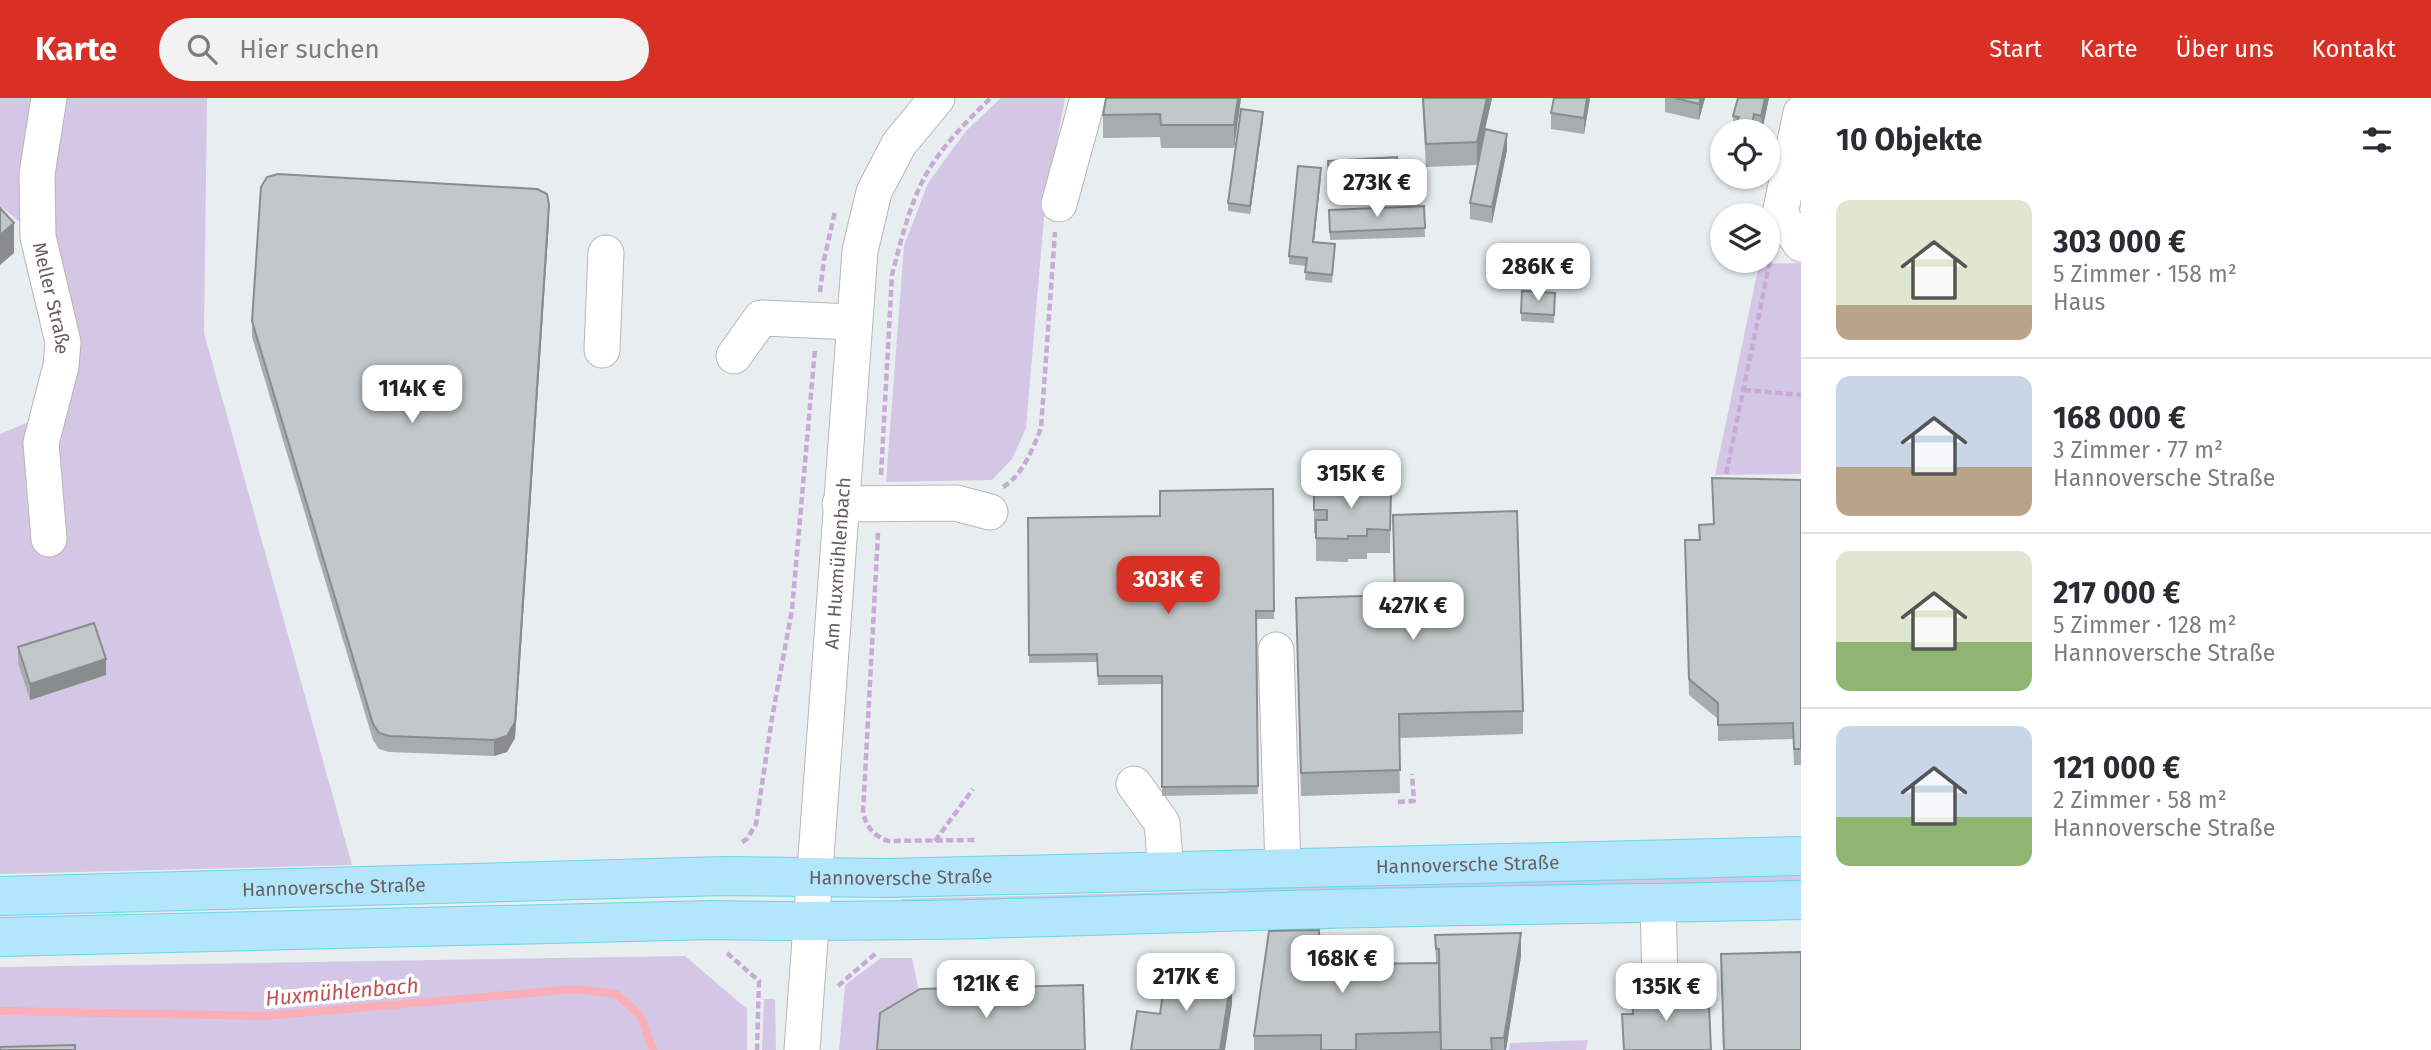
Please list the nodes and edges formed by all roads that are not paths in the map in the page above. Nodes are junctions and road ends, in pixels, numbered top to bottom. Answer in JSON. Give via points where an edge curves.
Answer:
{"nodes":[{"id":1,"x":49,"y":98,"type":"edge"},
{"id":2,"x":937,"y":98,"type":"edge"},
{"id":3,"x":1088,"y":98,"type":"edge"},
{"id":4,"x":1801,"y":113,"type":"edge"},
{"id":5,"x":1059,"y":204,"type":"road end"},
{"id":6,"x":1801,"y":244,"type":"edge"},
{"id":7,"x":606,"y":253,"type":"dead end"},
{"id":8,"x":853,"y":322,"type":"junction"},
{"id":9,"x":602,"y":350,"type":"dead end"},
{"id":10,"x":734,"y":356,"type":"dead end"},
{"id":11,"x":841,"y":504,"type":"junction"},
{"id":12,"x":990,"y":512,"type":"dead end"},
{"id":13,"x":50,"y":539,"type":"dead end"},
{"id":14,"x":1276,"y":650,"type":"dead end"},
{"id":15,"x":1134,"y":784,"type":"dead end"},
{"id":16,"x":1801,"y":856,"type":"edge"},
{"id":17,"x":1283,"y":868,"type":"junction"},
{"id":18,"x":1166,"y":871,"type":"junction"},
{"id":19,"x":815,"y":876,"type":"junction"},
{"id":20,"x":0,"y":896,"type":"edge"},
{"id":21,"x":1801,"y":900,"type":"edge"},
{"id":22,"x":1658,"y":903,"type":"junction"},
{"id":23,"x":812,"y":922,"type":"junction"},
{"id":24,"x":0,"y":937,"type":"edge"},
{"id":25,"x":1660,"y":979,"type":"dead end"},
{"id":26,"x":802,"y":1050,"type":"edge"}],
"edges":[{"from":1,"to":13,"type":"street","name":"Meller Straße","via":[[37,174],[38,237],[63,342],[41,443]]},
{"from":2,"to":8,"type":"street","name":"Am Huxmühlenbach","via":[[899,144],[874,192],[860,250]]},
{"from":3,"to":5,"type":"street"},
{"from":4,"to":6,"type":"street","via":[[1780,214]]},
{"from":7,"to":9,"type":"street"},
{"from":8,"to":10,"type":"street","via":[[761,318]]},
{"from":8,"to":11,"type":"street","name":"Am Huxmühlenbach"},
{"from":11,"to":12,"type":"street","via":[[956,503]]},
{"from":11,"to":19,"type":"street","name":"Am Huxmühlenbach"},
{"from":14,"to":17,"type":"street"},
{"from":15,"to":18,"type":"street","via":[[1162,823]]},
{"from":16,"to":17,"type":"main road","name":"Hannoversche Straße"},
{"from":17,"to":18,"type":"main road","name":"Hannoversche Straße"},
{"from":18,"to":19,"type":"main road","name":"Hannoversche Straße"},
{"from":19,"to":20,"type":"main road","name":"Hannoversche Straße"},
{"from":19,"to":23,"type":"street","name":"Am Huxmühlenbach"},
{"from":21,"to":22,"type":"main road"},
{"from":22,"to":23,"type":"main road"},
{"from":22,"to":25,"type":"street"},
{"from":23,"to":24,"type":"main road","via":[[713,920]]},
{"from":23,"to":26,"type":"street","name":"Am Huxmühlenbach"}]}
